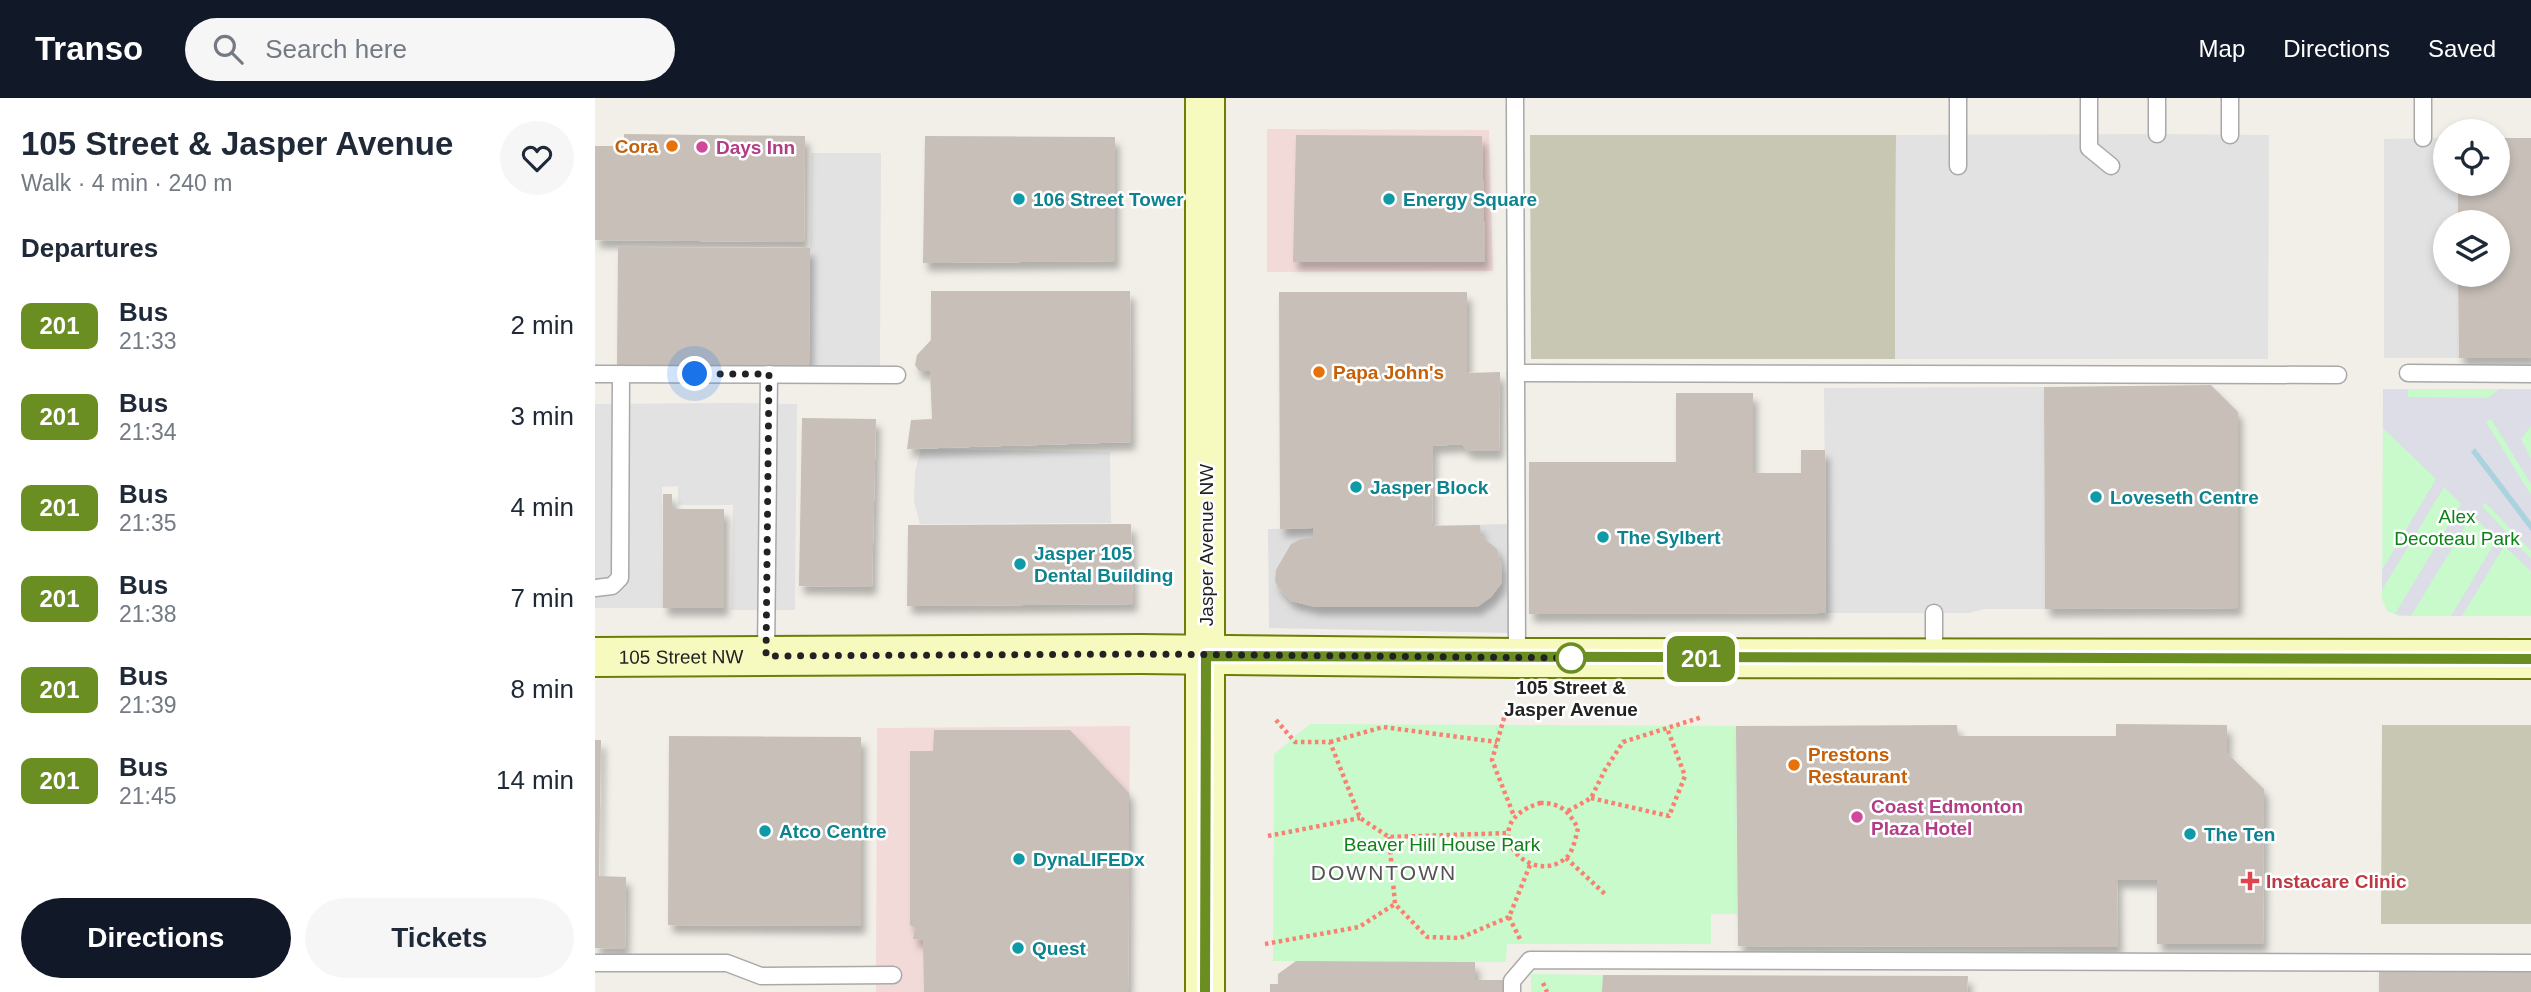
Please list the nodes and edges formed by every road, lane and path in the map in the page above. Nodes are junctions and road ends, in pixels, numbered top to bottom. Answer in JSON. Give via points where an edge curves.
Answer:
{"nodes":[{"id":1,"x":1205,"y":98,"type":"edge"},
{"id":2,"x":1515,"y":98,"type":"edge"},
{"id":3,"x":1958,"y":98,"type":"edge"},
{"id":4,"x":2089,"y":98,"type":"edge"},
{"id":5,"x":2157,"y":98,"type":"edge"},
{"id":6,"x":2230,"y":98,"type":"edge"},
{"id":7,"x":2423,"y":98,"type":"edge"},
{"id":8,"x":2157,"y":134,"type":"dead end"},
{"id":9,"x":2230,"y":135,"type":"dead end"},
{"id":10,"x":2423,"y":138,"type":"dead end"},
{"id":11,"x":1958,"y":166,"type":"dead end"},
{"id":12,"x":2111,"y":166,"type":"dead end"},
{"id":13,"x":2417,"y":368,"type":"dead end"},
{"id":14,"x":1516,"y":373,"type":"junction"},
{"id":15,"x":595,"y":374,"type":"edge"},
{"id":16,"x":621,"y":374,"type":"junction"},
{"id":17,"x":769,"y":374,"type":"junction"},
{"id":18,"x":2531,"y":374,"type":"edge"},
{"id":19,"x":897,"y":375,"type":"dead end"},
{"id":20,"x":2337,"y":375,"type":"dead end"},
{"id":21,"x":595,"y":588,"type":"edge"},
{"id":22,"x":1934,"y":613,"type":"dead end"},
{"id":23,"x":766,"y":656,"type":"junction"},
{"id":24,"x":1206,"y":656,"type":"junction"},
{"id":25,"x":595,"y":657,"type":"edge"},
{"id":26,"x":1517,"y":658,"type":"junction"},
{"id":27,"x":1934,"y":659,"type":"junction"},
{"id":28,"x":2531,"y":659,"type":"edge"},
{"id":29,"x":1506,"y":711,"type":"dead end"},
{"id":30,"x":1702,"y":717,"type":"dead end"},
{"id":31,"x":1276,"y":720,"type":"dead end"},
{"id":32,"x":1667,"y":728,"type":"junction"},
{"id":33,"x":1330,"y":742,"type":"junction"},
{"id":34,"x":1497,"y":742,"type":"junction"},
{"id":35,"x":1591,"y":798,"type":"junction"},
{"id":36,"x":1567,"y":811,"type":"junction"},
{"id":37,"x":1514,"y":816,"type":"junction"},
{"id":38,"x":1360,"y":818,"type":"junction"},
{"id":39,"x":1508,"y":833,"type":"junction"},
{"id":40,"x":1268,"y":836,"type":"dead end"},
{"id":41,"x":1389,"y":837,"type":"junction"},
{"id":42,"x":1566,"y":858,"type":"junction"},
{"id":43,"x":1530,"y":865,"type":"junction"},
{"id":44,"x":1606,"y":895,"type":"dead end"},
{"id":45,"x":1395,"y":904,"type":"junction"},
{"id":46,"x":1265,"y":944,"type":"dead end"},
{"id":47,"x":2531,"y":962,"type":"edge"},
{"id":48,"x":595,"y":963,"type":"edge"},
{"id":49,"x":893,"y":975,"type":"dead end"},
{"id":50,"x":1205,"y":992,"type":"edge"},
{"id":51,"x":1512,"y":992,"type":"edge"}],
"edges":[{"from":1,"to":24,"type":"street","name":"Jasper Avenue NW"},
{"from":2,"to":14,"type":"lane"},
{"from":3,"to":11,"type":"lane"},
{"from":4,"to":12,"type":"lane","via":[[2089,148]]},
{"from":5,"to":8,"type":"lane"},
{"from":6,"to":9,"type":"lane"},
{"from":7,"to":10,"type":"lane"},
{"from":13,"to":18,"type":"lane"},
{"from":14,"to":20,"type":"lane","via":[[1932,373],[2228,367]]},
{"from":14,"to":26,"type":"lane"},
{"from":15,"to":16,"type":"lane"},
{"from":16,"to":17,"type":"lane"},
{"from":16,"to":21,"type":"lane","via":[[620,578],[612,586]]},
{"from":17,"to":19,"type":"lane"},
{"from":17,"to":23,"type":"lane"},
{"from":22,"to":27,"type":"lane"},
{"from":23,"to":24,"type":"street","name":"105 Street NW"},
{"from":23,"to":25,"type":"street","name":"105 Street NW"},
{"from":24,"to":26,"type":"street","name":"105 Street NW"},
{"from":24,"to":50,"type":"street","name":"Jasper Avenue NW"},
{"from":26,"to":27,"type":"street","name":"105 Street NW"},
{"from":27,"to":28,"type":"street","name":"105 Street NW"},
{"from":29,"to":34,"type":"path"},
{"from":30,"to":32,"type":"path"},
{"from":31,"to":33,"type":"path","via":[[1295,742]]},
{"from":32,"to":35,"type":"path","via":[[1623,742]]},
{"from":32,"to":35,"type":"path","via":[[1685,776],[1669,816]]},
{"from":33,"to":34,"type":"path","via":[[1383,727]]},
{"from":33,"to":38,"type":"path"},
{"from":34,"to":37,"type":"path","via":[[1492,760]]},
{"from":35,"to":36,"type":"path"},
{"from":36,"to":37,"type":"path","via":[[1555,803],[1540,803]]},
{"from":36,"to":42,"type":"path","via":[[1578,828]]},
{"from":37,"to":39,"type":"path"},
{"from":38,"to":40,"type":"path"},
{"from":38,"to":41,"type":"path"},
{"from":39,"to":41,"type":"path"},
{"from":39,"to":43,"type":"path","via":[[1518,856]]},
{"from":41,"to":45,"type":"path"},
{"from":42,"to":43,"type":"path","via":[[1545,867]]},
{"from":42,"to":44,"type":"path"},
{"from":43,"to":45,"type":"path","via":[[1509,917],[1460,938],[1427,937]]},
{"from":45,"to":46,"type":"path","via":[[1359,927]]},
{"from":47,"to":51,"type":"lane","via":[[1530,960],[1512,981]]},
{"from":48,"to":49,"type":"lane","via":[[727,963],[761,976]]}]}
